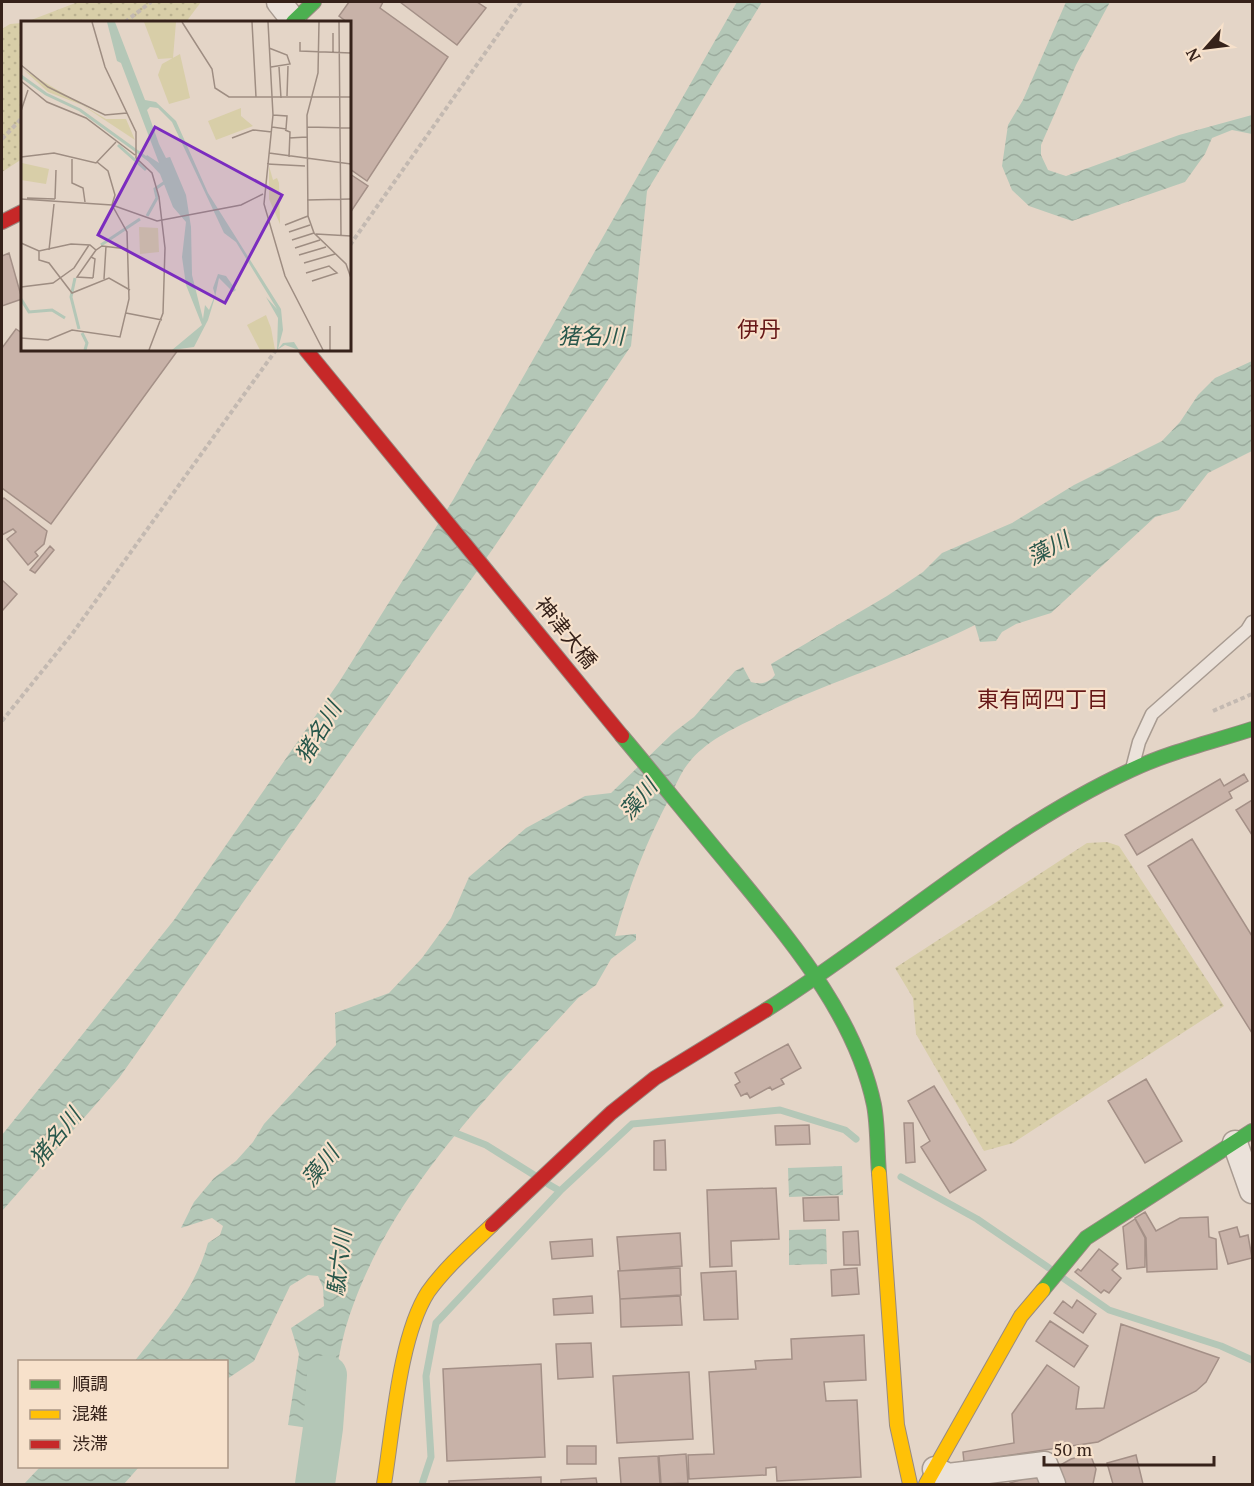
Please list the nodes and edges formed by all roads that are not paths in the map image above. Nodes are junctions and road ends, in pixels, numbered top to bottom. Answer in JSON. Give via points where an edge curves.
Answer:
{"nodes":[{"id":1,"x":279,"y":2,"type":"edge"},
{"id":2,"x":314,"y":2,"type":"edge"},
{"id":3,"x":292,"y":21,"type":"edge"},
{"id":4,"x":294,"y":21,"type":"edge"},
{"id":5,"x":21,"y":212,"type":"edge"},
{"id":6,"x":2,"y":222,"type":"edge"},
{"id":7,"x":307,"y":351,"type":"edge"},
{"id":8,"x":1252,"y":622,"type":"edge"},
{"id":9,"x":1252,"y":729,"type":"edge"},
{"id":10,"x":1132,"y":769,"type":"junction"},
{"id":11,"x":817,"y":978,"type":"junction"},
{"id":12,"x":1244,"y":1137,"type":"edge"},
{"id":13,"x":1252,"y":1191,"type":"edge"},
{"id":14,"x":930,"y":1477,"type":"edge"},
{"id":15,"x":384,"y":1485,"type":"edge"},
{"id":16,"x":910,"y":1485,"type":"edge"},
{"id":17,"x":1053,"y":1485,"type":"edge"}],
"edges":[{"from":1,"to":3,"type":"street"},
{"from":2,"to":4,"type":"street"},
{"from":5,"to":6,"type":"street"},
{"from":7,"to":11,"type":"street","name":"神津大橋"},
{"from":8,"to":10,"type":"lane","via":[[1152,714]]},
{"from":9,"to":10,"type":"street"},
{"from":10,"to":11,"type":"street","via":[[1055,811],[981,859]]},
{"from":11,"to":15,"type":"street","via":[[655,1078],[610,1113],[475,1241],[429,1291],[407,1341]]},
{"from":11,"to":16,"type":"street","name":"神津大橋","via":[[855,1047],[874,1106],[897,1425]]},
{"from":12,"to":13,"type":"street"},
{"from":12,"to":14,"type":"street","via":[[1086,1238],[1021,1316]]},
{"from":14,"to":17,"type":"street","via":[[1045,1464]]}]}
